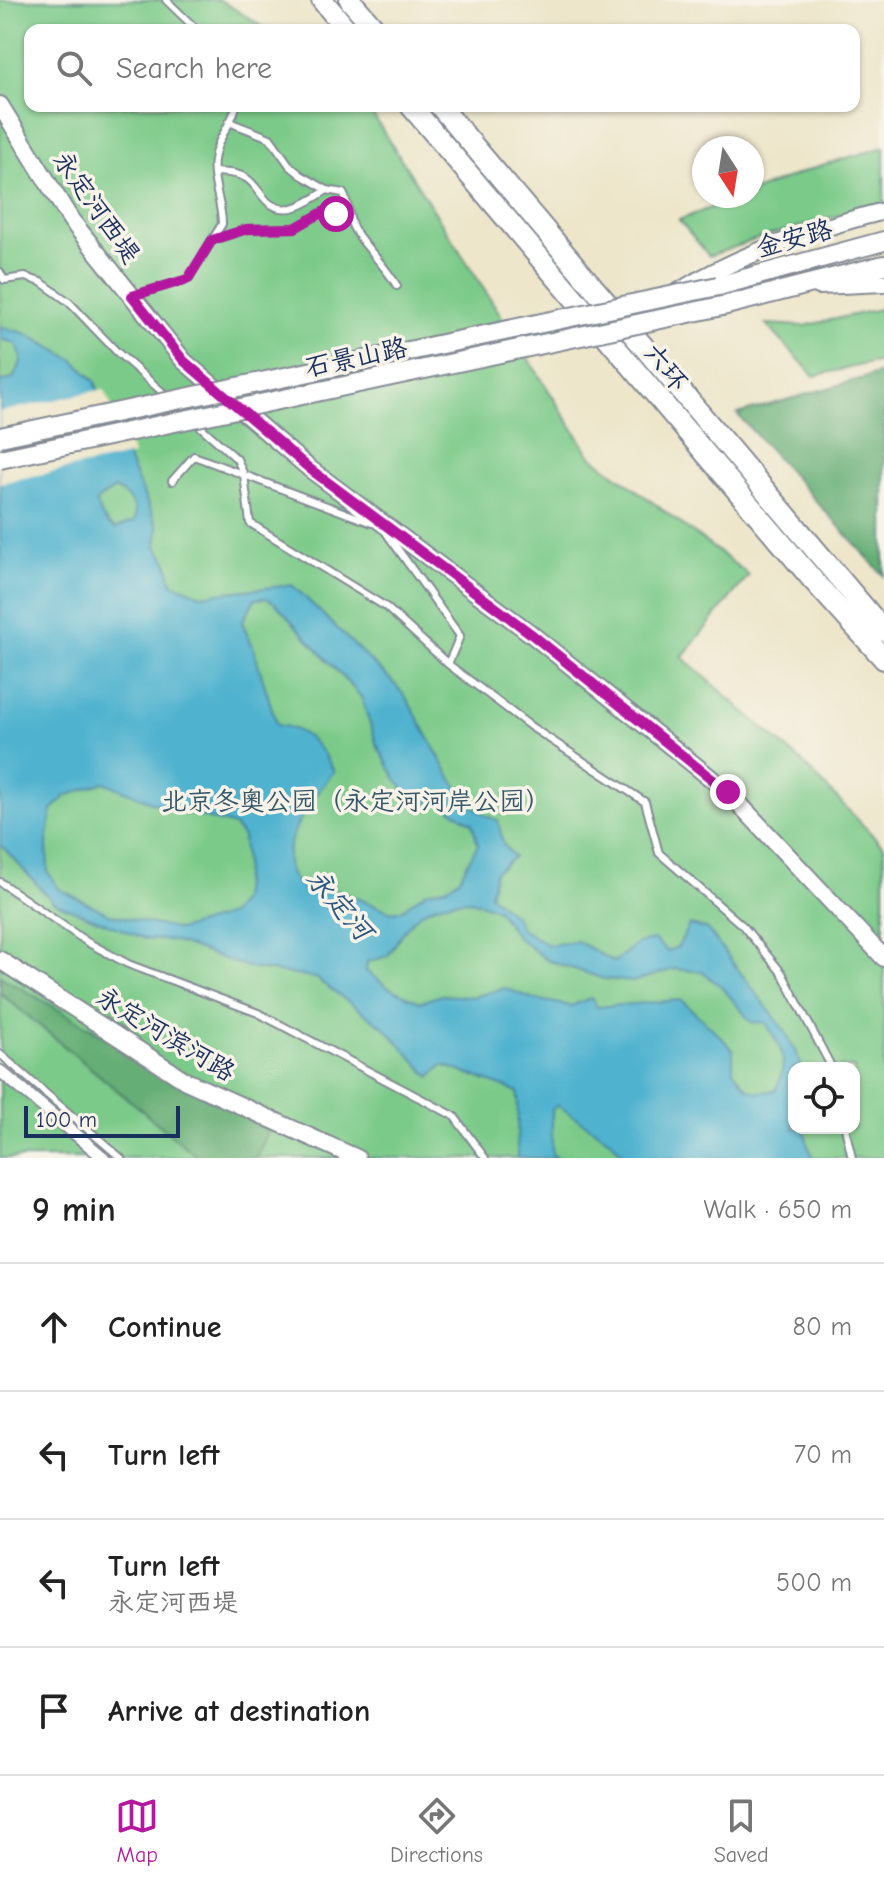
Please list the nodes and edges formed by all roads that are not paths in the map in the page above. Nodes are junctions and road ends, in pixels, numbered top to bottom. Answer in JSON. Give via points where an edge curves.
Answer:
{"nodes":[{"id":1,"x":166,"y":0,"type":"edge"},
{"id":2,"x":322,"y":0,"type":"edge"},
{"id":3,"x":350,"y":0,"type":"edge"},
{"id":4,"x":191,"y":24,"type":"edge"},
{"id":5,"x":342,"y":24,"type":"edge"},
{"id":6,"x":371,"y":24,"type":"edge"},
{"id":7,"x":0,"y":105,"type":"edge"},
{"id":8,"x":233,"y":112,"type":"edge"},
{"id":9,"x":416,"y":112,"type":"edge"},
{"id":10,"x":445,"y":112,"type":"edge"},
{"id":11,"x":229,"y":122,"type":"junction"},
{"id":12,"x":215,"y":172,"type":"junction"},
{"id":13,"x":327,"y":190,"type":"junction"},
{"id":14,"x":884,"y":211,"type":"edge"},
{"id":15,"x":349,"y":218,"type":"junction"},
{"id":16,"x":212,"y":240,"type":"junction"},
{"id":17,"x":884,"y":241,"type":"edge"},
{"id":18,"x":884,"y":265,"type":"edge"},
{"id":19,"x":0,"y":272,"type":"edge"},
{"id":20,"x":884,"y":283,"type":"edge"},
{"id":21,"x":397,"y":286,"type":"dead end"},
{"id":22,"x":718,"y":286,"type":"joint"},
{"id":23,"x":793,"y":287,"type":"junction"},
{"id":24,"x":673,"y":295,"type":"junction"},
{"id":25,"x":132,"y":296,"type":"junction"},
{"id":26,"x":722,"y":306,"type":"joint"},
{"id":27,"x":0,"y":437,"type":"edge"},
{"id":28,"x":0,"y":459,"type":"edge"},
{"id":29,"x":244,"y":475,"type":"junction"},
{"id":30,"x":172,"y":481,"type":"dead end"},
{"id":31,"x":383,"y":525,"type":"junction"},
{"id":32,"x":884,"y":631,"type":"edge"},
{"id":33,"x":884,"y":659,"type":"edge"},
{"id":34,"x":448,"y":664,"type":"junction"},
{"id":35,"x":0,"y":882,"type":"edge"},
{"id":36,"x":884,"y":958,"type":"edge"},
{"id":37,"x":0,"y":960,"type":"edge"},
{"id":38,"x":0,"y":1054,"type":"edge"},
{"id":39,"x":829,"y":1062,"type":"edge"},
{"id":40,"x":0,"y":1071,"type":"edge"},
{"id":41,"x":846,"y":1134,"type":"edge"},
{"id":42,"x":104,"y":1158,"type":"edge"},
{"id":43,"x":121,"y":1158,"type":"edge"},
{"id":44,"x":357,"y":1158,"type":"edge"},
{"id":45,"x":485,"y":1158,"type":"edge"},
{"id":46,"x":852,"y":1158,"type":"edge"}],
"edges":[{"from":1,"to":4,"type":"lane"},
{"from":2,"to":5,"type":"highway"},
{"from":3,"to":6,"type":"highway"},
{"from":7,"to":25,"type":"street","name":"永定河西堤","via":[[71,220]]},
{"from":8,"to":11,"type":"lane"},
{"from":9,"to":33,"type":"highway","name":"六环"},
{"from":10,"to":32,"type":"highway","name":"六环"},
{"from":11,"to":12,"type":"lane","via":[[217,146]]},
{"from":11,"to":13,"type":"lane","via":[[270,138],[290,166]]},
{"from":12,"to":13,"type":"lane","via":[[250,179],[270,204],[285,208],[300,207]]},
{"from":12,"to":16,"type":"lane","via":[[222,224]]},
{"from":13,"to":15,"type":"lane","via":[[343,193]]},
{"from":14,"to":24,"type":"street","via":[[825,226],[716,268]]},
{"from":15,"to":16,"type":"lane","via":[[323,212],[295,228],[247,229]]},
{"from":15,"to":21,"type":"lane"},
{"from":16,"to":25,"type":"lane","via":[[188,279]]},
{"from":17,"to":22,"type":"main road","name":"金安路"},
{"from":18,"to":23,"type":"main road","name":"金安路"},
{"from":19,"to":29,"type":"lane","via":[[4,280],[25,277],[41,282],[69,302],[237,459]]},
{"from":20,"to":23,"type":"street"},
{"from":22,"to":24,"type":"main road","name":"石景山路","bridge":true},
{"from":23,"to":26,"type":"main road","name":"金安路"},
{"from":24,"to":27,"type":"main road","name":"石景山路","bridge":true},
{"from":25,"to":31,"type":"street","name":"永定河西堤","via":[[184,361]]},
{"from":26,"to":28,"type":"main road","name":"石景山路","bridge":true},
{"from":29,"to":30,"type":"lane","via":[[194,456]]},
{"from":29,"to":31,"type":"lane"},
{"from":29,"to":34,"type":"lane","via":[[250,523],[386,607]]},
{"from":31,"to":34,"type":"lane","via":[[460,636]]},
{"from":31,"to":36,"type":"street","name":"永定河西堤","via":[[530,633],[728,792]]},
{"from":34,"to":39,"type":"lane","via":[[645,802],[659,853],[743,926],[782,973]]},
{"from":35,"to":45,"type":"lane","via":[[128,964],[258,1013],[454,1116]]},
{"from":37,"to":44,"type":"street","name":"永定河滨河路","via":[[186,1081]]},
{"from":38,"to":43,"type":"lane"},
{"from":40,"to":42,"type":"street"},
{"from":41,"to":46,"type":"lane"}]}
